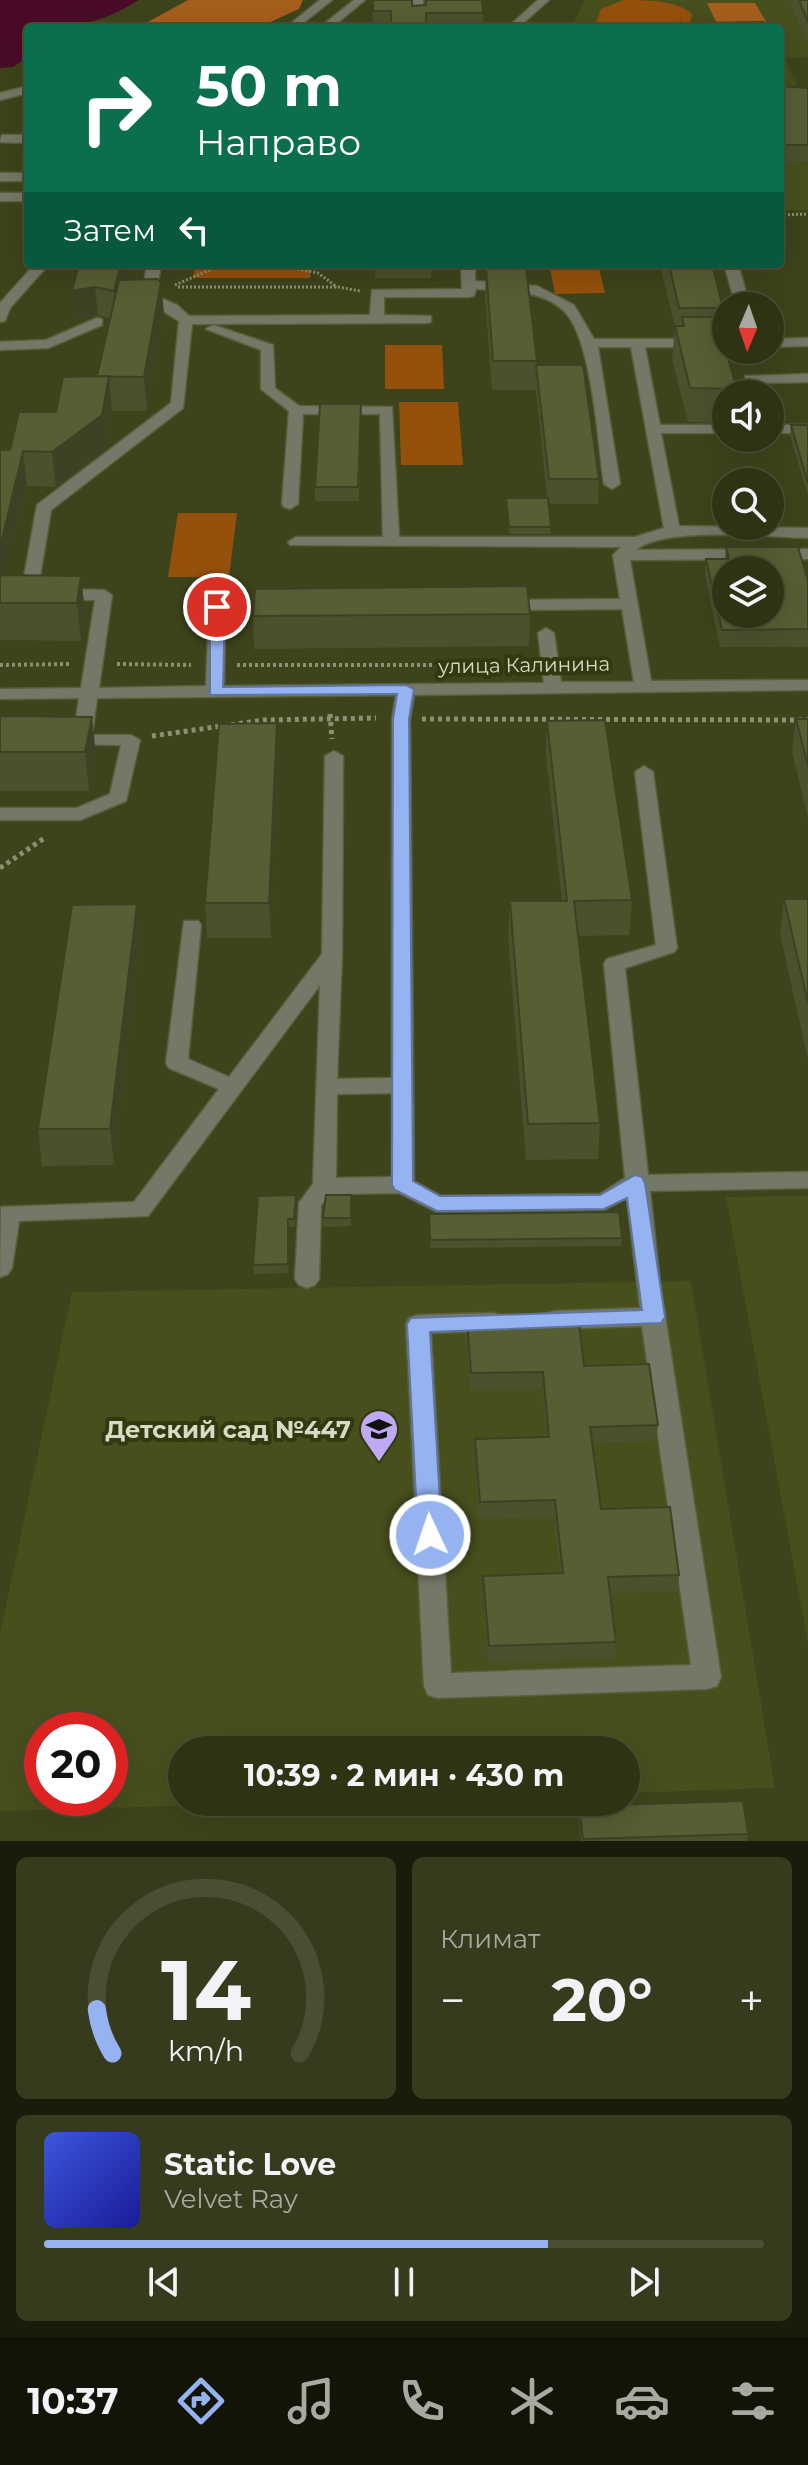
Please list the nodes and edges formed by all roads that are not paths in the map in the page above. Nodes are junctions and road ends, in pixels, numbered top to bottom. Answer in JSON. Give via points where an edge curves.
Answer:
{"nodes":[{"id":1,"x":327,"y":0,"type":"edge"},
{"id":2,"x":360,"y":0,"type":"edge"},
{"id":3,"x":418,"y":0,"type":"edge"},
{"id":4,"x":544,"y":0,"type":"edge"},
{"id":5,"x":295,"y":24,"type":"edge"},
{"id":6,"x":329,"y":24,"type":"edge"},
{"id":7,"x":419,"y":24,"type":"edge"},
{"id":8,"x":517,"y":24,"type":"edge"},
{"id":9,"x":24,"y":90,"type":"edge"},
{"id":10,"x":0,"y":97,"type":"edge"},
{"id":11,"x":1,"y":138,"type":"edge"},
{"id":12,"x":24,"y":139,"type":"edge"},
{"id":13,"x":0,"y":177,"type":"edge"},
{"id":14,"x":24,"y":177,"type":"edge"},
{"id":15,"x":0,"y":197,"type":"edge"},
{"id":16,"x":24,"y":197,"type":"edge"},
{"id":17,"x":38,"y":268,"type":"edge"},
{"id":18,"x":153,"y":268,"type":"edge"},
{"id":19,"x":468,"y":268,"type":"edge"},
{"id":20,"x":732,"y":268,"type":"edge"},
{"id":21,"x":469,"y":285,"type":"junction"},
{"id":22,"x":0,"y":288,"type":"edge"},
{"id":23,"x":20,"y":288,"type":"junction"},
{"id":24,"x":739,"y":292,"type":"edge"},
{"id":25,"x":0,"y":318,"type":"edge"},
{"id":26,"x":341,"y":319,"type":"junction"},
{"id":27,"x":377,"y":319,"type":"junction"},
{"id":28,"x":426,"y":319,"type":"dead end"},
{"id":29,"x":97,"y":322,"type":"edge"},
{"id":30,"x":186,"y":325,"type":"junction"},
{"id":31,"x":213,"y":329,"type":"junction"},
{"id":32,"x":808,"y":342,"type":"edge"},
{"id":33,"x":590,"y":343,"type":"junction"},
{"id":34,"x":637,"y":343,"type":"junction"},
{"id":35,"x":712,"y":343,"type":"edge"},
{"id":36,"x":784,"y":343,"type":"edge"},
{"id":37,"x":0,"y":346,"type":"edge"},
{"id":38,"x":808,"y":378,"type":"edge"},
{"id":39,"x":750,"y":380,"type":"edge"},
{"id":40,"x":296,"y":410,"type":"junction"},
{"id":41,"x":654,"y":429,"type":"junction"},
{"id":42,"x":712,"y":429,"type":"edge"},
{"id":43,"x":784,"y":429,"type":"edge"},
{"id":44,"x":808,"y":429,"type":"edge"},
{"id":45,"x":612,"y":484,"type":"dead end"},
{"id":46,"x":290,"y":504,"type":"dead end"},
{"id":47,"x":672,"y":531,"type":"junction"},
{"id":48,"x":808,"y":533,"type":"edge"},
{"id":49,"x":296,"y":542,"type":"dead end"},
{"id":50,"x":391,"y":542,"type":"junction"},
{"id":51,"x":636,"y":542,"type":"junction"},
{"id":52,"x":808,"y":554,"type":"edge"},
{"id":53,"x":621,"y":555,"type":"junction"},
{"id":54,"x":629,"y":604,"type":"junction"},
{"id":55,"x":489,"y":605,"type":"edge"},
{"id":56,"x":217,"y":607,"type":"dead end"},
{"id":57,"x":546,"y":633,"type":"dead end"},
{"id":58,"x":643,"y":685,"type":"junction"},
{"id":59,"x":808,"y":685,"type":"edge"},
{"id":60,"x":553,"y":687,"type":"junction"},
{"id":61,"x":406,"y":689,"type":"junction"},
{"id":62,"x":215,"y":692,"type":"junction"},
{"id":63,"x":91,"y":693,"type":"junction"},
{"id":64,"x":0,"y":694,"type":"edge"},
{"id":65,"x":334,"y":756,"type":"dead end"},
{"id":66,"x":644,"y":772,"type":"dead end"},
{"id":67,"x":0,"y":814,"type":"edge"},
{"id":68,"x":191,"y":925,"type":"dead end"},
{"id":69,"x":332,"y":955,"type":"junction"},
{"id":70,"x":403,"y":1085,"type":"junction"},
{"id":71,"x":233,"y":1087,"type":"junction"},
{"id":72,"x":326,"y":1087,"type":"junction"},
{"id":73,"x":808,"y":1180,"type":"edge"},
{"id":74,"x":635,"y":1183,"type":"junction"},
{"id":75,"x":403,"y":1185,"type":"junction"},
{"id":76,"x":324,"y":1186,"type":"junction"},
{"id":77,"x":0,"y":1268,"type":"edge"},
{"id":78,"x":307,"y":1279,"type":"dead end"},
{"id":79,"x":654,"y":1317,"type":"junction"}],
"edges":[{"from":1,"to":5,"type":"street"},
{"from":2,"to":6,"type":"street"},
{"from":3,"to":7,"type":"street"},
{"from":4,"to":8,"type":"street"},
{"from":9,"to":10,"type":"street"},
{"from":11,"to":12,"type":"street"},
{"from":13,"to":14,"type":"street"},
{"from":15,"to":16,"type":"street"},
{"from":17,"to":23,"type":"street"},
{"from":18,"to":30,"type":"street","via":[[149,298],[172,308]]},
{"from":19,"to":21,"type":"street"},
{"from":20,"to":24,"type":"street"},
{"from":21,"to":27,"type":"street","via":[[469,293],[377,293]]},
{"from":21,"to":33,"type":"street","via":[[532,289],[569,308]]},
{"from":22,"to":23,"type":"street"},
{"from":23,"to":25,"type":"street"},
{"from":26,"to":27,"type":"street"},
{"from":26,"to":30,"type":"street"},
{"from":26,"to":31,"type":"street","via":[[319,329]]},
{"from":27,"to":28,"type":"street"},
{"from":29,"to":37,"type":"street","via":[[48,344]]},
{"from":30,"to":31,"type":"street"},
{"from":30,"to":63,"type":"street","via":[[178,405],[43,508],[29,594],[104,595]]},
{"from":31,"to":40,"type":"street","via":[[268,348],[268,389]]},
{"from":32,"to":36,"type":"street"},
{"from":33,"to":34,"type":"street"},
{"from":33,"to":45,"type":"street"},
{"from":34,"to":35,"type":"street"},
{"from":34,"to":41,"type":"street"},
{"from":38,"to":39,"type":"street"},
{"from":40,"to":46,"type":"street"},
{"from":40,"to":50,"type":"street","via":[[387,410]]},
{"from":41,"to":42,"type":"street"},
{"from":41,"to":47,"type":"street"},
{"from":43,"to":44,"type":"street"},
{"from":47,"to":48,"type":"street"},
{"from":47,"to":51,"type":"street"},
{"from":49,"to":50,"type":"street"},
{"from":50,"to":51,"type":"street"},
{"from":51,"to":53,"type":"street"},
{"from":52,"to":53,"type":"street"},
{"from":53,"to":54,"type":"street"},
{"from":54,"to":55,"type":"street"},
{"from":54,"to":58,"type":"street"},
{"from":56,"to":62,"type":"street"},
{"from":57,"to":60,"type":"street"},
{"from":58,"to":59,"type":"street","name":"улица Калинина"},
{"from":58,"to":60,"type":"street","name":"улица Калинина"},
{"from":60,"to":61,"type":"street","name":"улица Калинина"},
{"from":61,"to":62,"type":"street","name":"улица Калинина"},
{"from":61,"to":70,"type":"street","via":[[401,719]]},
{"from":62,"to":63,"type":"street","name":"улица Калинина"},
{"from":63,"to":64,"type":"street","name":"улица Калинина"},
{"from":63,"to":67,"type":"street","via":[[82,740],[131,740],[119,797],[80,814]]},
{"from":65,"to":69,"type":"street"},
{"from":66,"to":74,"type":"street","via":[[667,948],[614,964]]},
{"from":68,"to":71,"type":"street","via":[[177,1063]]},
{"from":69,"to":71,"type":"street"},
{"from":69,"to":72,"type":"street"},
{"from":70,"to":72,"type":"street"},
{"from":70,"to":75,"type":"street"},
{"from":71,"to":77,"type":"street","via":[[140,1210],[9,1213]]},
{"from":72,"to":76,"type":"street"},
{"from":73,"to":74,"type":"street"},
{"from":74,"to":75,"type":"street","via":[[604,1202],[452,1204],[437,1204]]},
{"from":74,"to":79,"type":"street"},
{"from":75,"to":76,"type":"street"},
{"from":76,"to":78,"type":"street","via":[[310,1203]]},
{"from":79,"to":79,"type":"street","via":[[418,1324],[438,1686],[707,1677]]}]}
